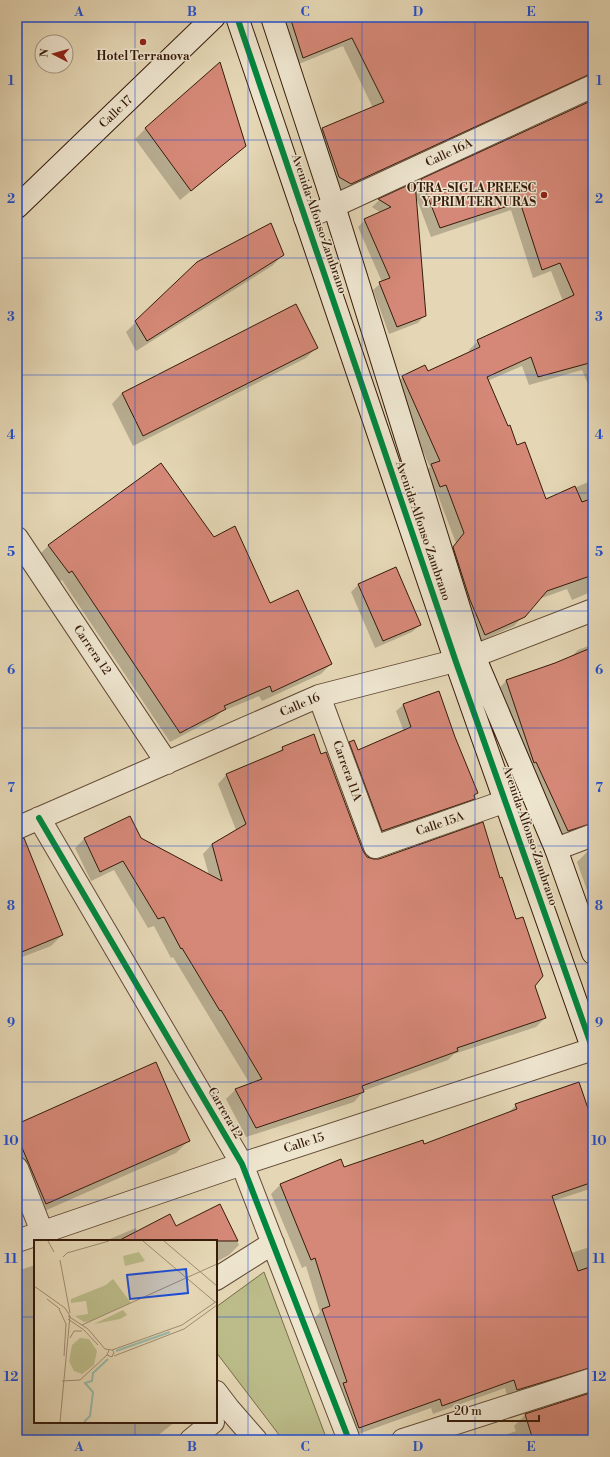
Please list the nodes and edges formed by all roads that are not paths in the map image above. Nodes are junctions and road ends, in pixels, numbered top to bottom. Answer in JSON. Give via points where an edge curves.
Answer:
{"nodes":[{"id":1,"x":214,"y":17,"type":"edge"},
{"id":2,"x":237,"y":17,"type":"edge"},
{"id":3,"x":272,"y":17,"type":"edge"},
{"id":4,"x":593,"y":86,"type":"edge"},
{"id":5,"x":17,"y":206,"type":"edge"},
{"id":6,"x":334,"y":206,"type":"junction"},
{"id":7,"x":305,"y":218,"type":"junction"},
{"id":8,"x":17,"y":538,"type":"edge"},
{"id":9,"x":593,"y":610,"type":"edge"},
{"id":10,"x":465,"y":659,"type":"junction"},
{"id":11,"x":319,"y":696,"type":"junction"},
{"id":12,"x":167,"y":763,"type":"junction"},
{"id":13,"x":506,"y":801,"type":"junction"},
{"id":14,"x":39,"y":818,"type":"junction"},
{"id":15,"x":17,"y":828,"type":"edge"},
{"id":16,"x":593,"y":835,"type":"edge"},
{"id":17,"x":375,"y":847,"type":"joint"},
{"id":18,"x":556,"y":849,"type":"junction"},
{"id":19,"x":593,"y":953,"type":"edge"},
{"id":20,"x":593,"y":1049,"type":"edge"},
{"id":21,"x":242,"y":1164,"type":"junction"},
{"id":22,"x":17,"y":1168,"type":"edge"},
{"id":23,"x":42,"y":1232,"type":"junction"},
{"id":24,"x":17,"y":1241,"type":"edge"},
{"id":25,"x":273,"y":1243,"type":"junction"},
{"id":26,"x":217,"y":1278,"type":"edge"},
{"id":27,"x":593,"y":1379,"type":"edge"},
{"id":28,"x":218,"y":1410,"type":"edge"},
{"id":29,"x":206,"y":1423,"type":"edge"},
{"id":30,"x":191,"y":1440,"type":"edge"},
{"id":31,"x":256,"y":1440,"type":"edge"},
{"id":32,"x":350,"y":1440,"type":"edge"},
{"id":33,"x":404,"y":1440,"type":"edge"}],
"edges":[{"from":1,"to":5,"type":"street","name":"Calle 17"},
{"from":2,"to":7,"type":"street","name":"Avenida Alfonso Zambrano"},
{"from":3,"to":6,"type":"street","name":"Avenida Alfonso Zambrano"},
{"from":4,"to":6,"type":"street","name":"Calle 16A"},
{"from":6,"to":7,"type":"street","name":"Calle 16A"},
{"from":6,"to":10,"type":"street","name":"Avenida Alfonso Zambrano"},
{"from":7,"to":10,"type":"street","name":"Avenida Alfonso Zambrano"},
{"from":8,"to":12,"type":"street","name":"Carrera 12"},
{"from":9,"to":10,"type":"street","name":"Calle 16"},
{"from":10,"to":11,"type":"street","name":"Calle 16"},
{"from":10,"to":13,"type":"street","name":"Avenida Alfonso Zambrano"},
{"from":10,"to":18,"type":"street","name":"Avenida Alfonso Zambrano"},
{"from":11,"to":12,"type":"street","name":"Calle 16"},
{"from":11,"to":17,"type":"street","name":"Carrera 11A"},
{"from":12,"to":14,"type":"street","name":"Calle 16"},
{"from":13,"to":17,"type":"street","name":"Calle 15A"},
{"from":13,"to":20,"type":"street","name":"Avenida Alfonso Zambrano"},
{"from":14,"to":15,"type":"street","name":"Calle 16"},
{"from":14,"to":21,"type":"street","name":"Carrera 12"},
{"from":16,"to":18,"type":"street"},
{"from":18,"to":19,"type":"street","name":"Avenida Alfonso Zambrano"},
{"from":20,"to":21,"type":"street","name":"Calle 15"},
{"from":21,"to":23,"type":"street","name":"Calle 15"},
{"from":21,"to":25,"type":"street","name":"Carrera 12"},
{"from":22,"to":23,"type":"street"},
{"from":23,"to":24,"type":"street","name":"Calle 15"},
{"from":25,"to":26,"type":"street"},
{"from":25,"to":32,"type":"street","name":"Carrera 12"},
{"from":27,"to":33,"type":"street"},
{"from":28,"to":31,"type":"street"},
{"from":29,"to":30,"type":"street"}]}
